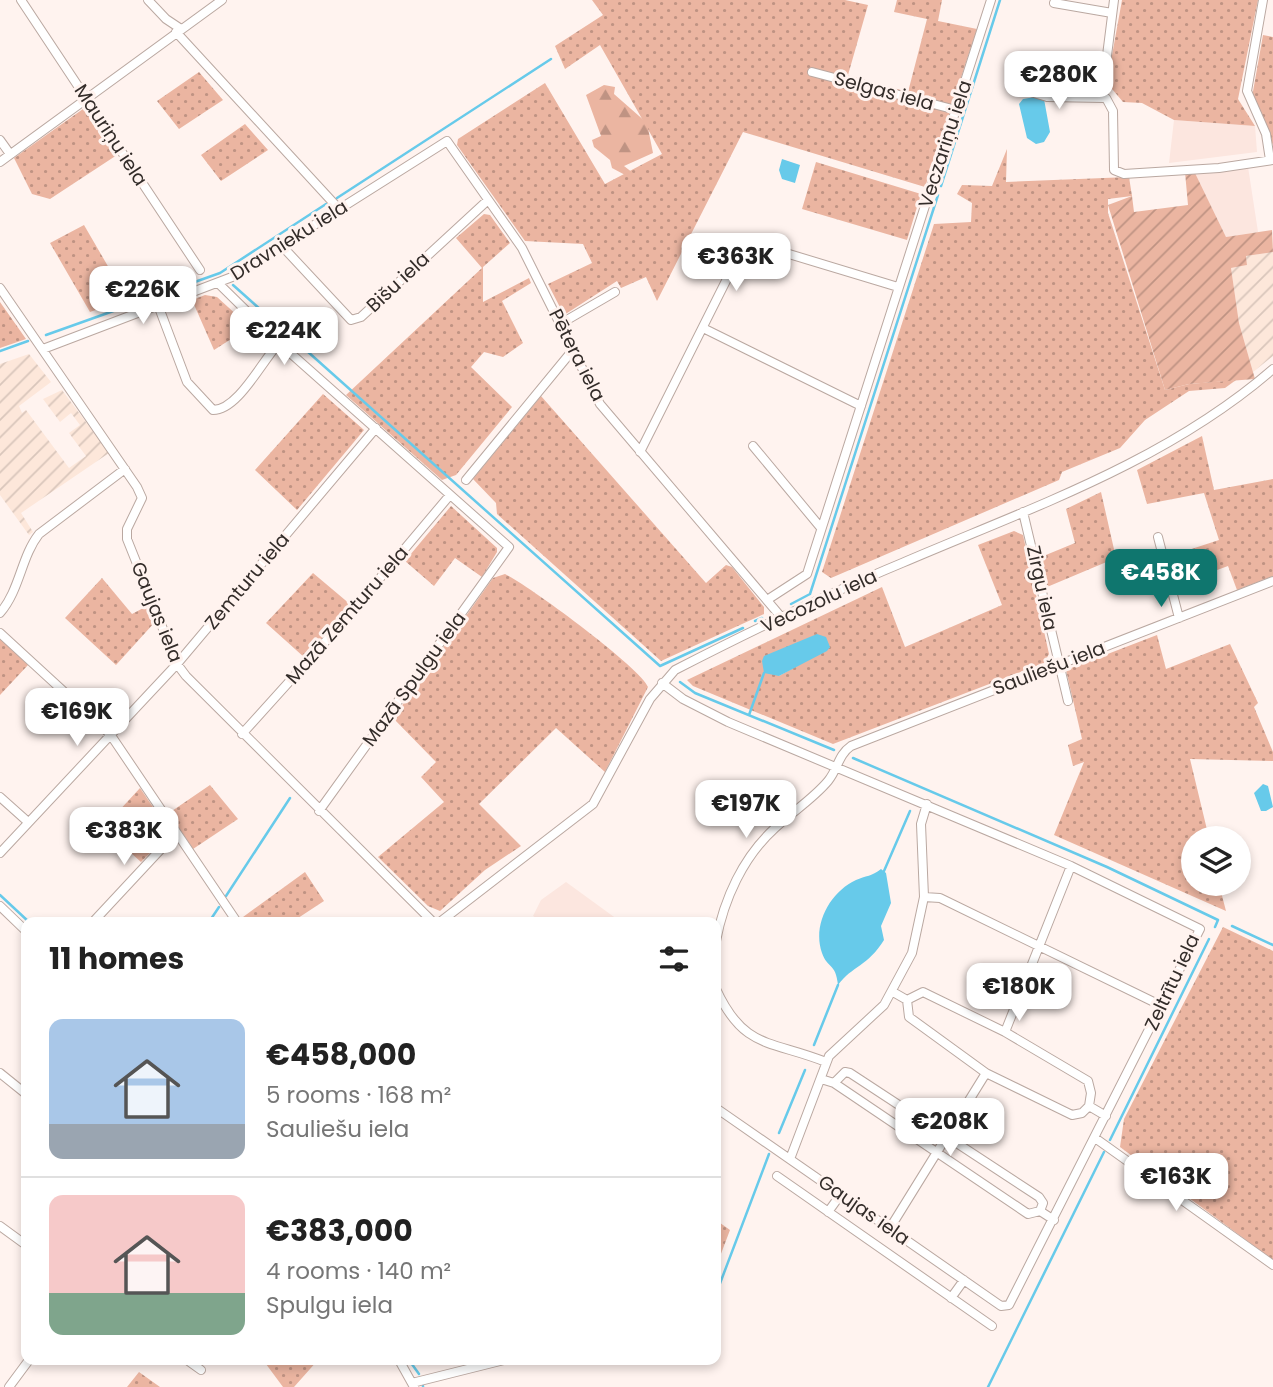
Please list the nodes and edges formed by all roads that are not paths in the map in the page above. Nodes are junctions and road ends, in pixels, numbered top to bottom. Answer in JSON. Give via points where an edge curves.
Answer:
{"nodes":[{"id":1,"x":20,"y":0,"type":"edge"},
{"id":2,"x":148,"y":0,"type":"edge"},
{"id":3,"x":222,"y":0,"type":"edge"},
{"id":4,"x":991,"y":0,"type":"edge"},
{"id":5,"x":1114,"y":0,"type":"edge"},
{"id":6,"x":1264,"y":0,"type":"edge"},
{"id":7,"x":1054,"y":3,"type":"dead end"},
{"id":8,"x":1112,"y":13,"type":"junction"},
{"id":9,"x":179,"y":31,"type":"junction"},
{"id":10,"x":812,"y":72,"type":"dead end"},
{"id":11,"x":1021,"y":89,"type":"dead end"},
{"id":12,"x":1102,"y":95,"type":"junction"},
{"id":13,"x":88,"y":99,"type":"junction"},
{"id":14,"x":956,"y":110,"type":"junction"},
{"id":15,"x":0,"y":140,"type":"edge"},
{"id":16,"x":447,"y":141,"type":"joint"},
{"id":17,"x":10,"y":155,"type":"junction"},
{"id":18,"x":1271,"y":160,"type":"edge"},
{"id":19,"x":0,"y":162,"type":"edge"},
{"id":20,"x":488,"y":200,"type":"junction"},
{"id":21,"x":339,"y":209,"type":"junction"},
{"id":22,"x":281,"y":246,"type":"junction"},
{"id":23,"x":200,"y":270,"type":"dead end"},
{"id":24,"x":218,"y":283,"type":"junction"},
{"id":25,"x":898,"y":287,"type":"junction"},
{"id":26,"x":0,"y":288,"type":"edge"},
{"id":27,"x":615,"y":292,"type":"dead end"},
{"id":28,"x":158,"y":305,"type":"junction"},
{"id":29,"x":560,"y":324,"type":"junction"},
{"id":30,"x":703,"y":328,"type":"junction"},
{"id":31,"x":279,"y":343,"type":"junction"},
{"id":32,"x":43,"y":349,"type":"junction"},
{"id":33,"x":572,"y":351,"type":"junction"},
{"id":34,"x":1273,"y":369,"type":"edge"},
{"id":35,"x":861,"y":406,"type":"junction"},
{"id":36,"x":376,"y":428,"type":"junction"},
{"id":37,"x":753,"y":446,"type":"dead end"},
{"id":38,"x":640,"y":452,"type":"junction"},
{"id":39,"x":125,"y":469,"type":"junction"},
{"id":40,"x":467,"y":480,"type":"dead end"},
{"id":41,"x":450,"y":495,"type":"junction"},
{"id":42,"x":1023,"y":512,"type":"junction"},
{"id":43,"x":821,"y":528,"type":"junction"},
{"id":44,"x":1158,"y":537,"type":"dead end"},
{"id":45,"x":1273,"y":581,"type":"edge"},
{"id":46,"x":767,"y":600,"type":"junction"},
{"id":47,"x":0,"y":613,"type":"edge"},
{"id":48,"x":782,"y":618,"type":"junction"},
{"id":49,"x":1179,"y":618,"type":"junction"},
{"id":50,"x":0,"y":634,"type":"edge"},
{"id":51,"x":177,"y":664,"type":"junction"},
{"id":52,"x":1060,"y":665,"type":"junction"},
{"id":53,"x":662,"y":683,"type":"junction"},
{"id":54,"x":1068,"y":701,"type":"dead end"},
{"id":55,"x":110,"y":734,"type":"junction"},
{"id":56,"x":242,"y":734,"type":"junction"},
{"id":57,"x":836,"y":768,"type":"junction"},
{"id":58,"x":0,"y":797,"type":"edge"},
{"id":59,"x":926,"y":804,"type":"junction"},
{"id":60,"x":318,"y":811,"type":"junction"},
{"id":61,"x":28,"y":822,"type":"junction"},
{"id":62,"x":175,"y":834,"type":"junction"},
{"id":63,"x":0,"y":853,"type":"edge"},
{"id":64,"x":1071,"y":866,"type":"junction"},
{"id":65,"x":924,"y":897,"type":"junction"},
{"id":66,"x":0,"y":906,"type":"edge"},
{"id":67,"x":98,"y":917,"type":"edge"},
{"id":68,"x":233,"y":917,"type":"edge"},
{"id":69,"x":428,"y":917,"type":"edge"},
{"id":70,"x":446,"y":917,"type":"edge"},
{"id":71,"x":721,"y":925,"type":"edge"},
{"id":72,"x":21,"y":926,"type":"edge"},
{"id":73,"x":1039,"y":947,"type":"junction"},
{"id":74,"x":893,"y":992,"type":"junction"},
{"id":75,"x":721,"y":999,"type":"edge"},
{"id":76,"x":907,"y":1000,"type":"junction"},
{"id":77,"x":1162,"y":1006,"type":"junction"},
{"id":78,"x":1004,"y":1032,"type":"junction"},
{"id":79,"x":826,"y":1062,"type":"junction"},
{"id":80,"x":0,"y":1073,"type":"edge"},
{"id":81,"x":986,"y":1073,"type":"junction"},
{"id":82,"x":821,"y":1079,"type":"junction"},
{"id":83,"x":834,"y":1083,"type":"junction"},
{"id":84,"x":21,"y":1090,"type":"edge"},
{"id":85,"x":1089,"y":1106,"type":"junction"},
{"id":86,"x":721,"y":1111,"type":"edge"},
{"id":87,"x":1105,"y":1116,"type":"junction"},
{"id":88,"x":947,"y":1137,"type":"junction"},
{"id":89,"x":1095,"y":1138,"type":"junction"},
{"id":90,"x":936,"y":1154,"type":"junction"},
{"id":91,"x":790,"y":1158,"type":"junction"},
{"id":92,"x":776,"y":1176,"type":"dead end"},
{"id":93,"x":841,"y":1194,"type":"junction"},
{"id":94,"x":1040,"y":1211,"type":"junction"},
{"id":95,"x":828,"y":1212,"type":"junction"},
{"id":96,"x":1054,"y":1220,"type":"junction"},
{"id":97,"x":0,"y":1226,"type":"edge"},
{"id":98,"x":890,"y":1228,"type":"junction"},
{"id":99,"x":21,"y":1241,"type":"edge"},
{"id":100,"x":1273,"y":1265,"type":"edge"},
{"id":101,"x":964,"y":1280,"type":"junction"},
{"id":102,"x":951,"y":1298,"type":"junction"},
{"id":103,"x":1012,"y":1303,"type":"joint"},
{"id":104,"x":992,"y":1326,"type":"dead end"},
{"id":105,"x":26,"y":1365,"type":"edge"},
{"id":106,"x":194,"y":1365,"type":"edge"},
{"id":107,"x":402,"y":1365,"type":"edge"},
{"id":108,"x":486,"y":1365,"type":"edge"},
{"id":109,"x":201,"y":1370,"type":"dead end"},
{"id":110,"x":413,"y":1385,"type":"edge"},
{"id":111,"x":9,"y":1387,"type":"edge"}],
"edges":[{"from":1,"to":13,"type":"street","name":"Mauriņu iela"},
{"from":2,"to":9,"type":"street"},
{"from":3,"to":9,"type":"street"},
{"from":4,"to":14,"type":"street","name":"Veczariņu iela"},
{"from":5,"to":8,"type":"street"},
{"from":6,"to":18,"type":"street","via":[[1247,91],[1266,134]]},
{"from":7,"to":8,"type":"street"},
{"from":8,"to":12,"type":"street"},
{"from":9,"to":13,"type":"street"},
{"from":9,"to":21,"type":"street"},
{"from":10,"to":14,"type":"street","name":"Selgas iela"},
{"from":11,"to":12,"type":"street","via":[[1047,97]]},
{"from":12,"to":18,"type":"street","via":[[1113,111],[1114,170],[1124,174]]},
{"from":13,"to":17,"type":"street"},
{"from":13,"to":23,"type":"street","name":"Mauriņu iela"},
{"from":14,"to":25,"type":"street","name":"Veczariņu iela"},
{"from":15,"to":17,"type":"street"},
{"from":16,"to":20,"type":"street","name":"Pētera iela"},
{"from":16,"to":21,"type":"street","name":"Dravnieku iela"},
{"from":17,"to":19,"type":"street"},
{"from":20,"to":22,"type":"street","name":"Bišu iela","via":[[360,317],[351,320]]},
{"from":20,"to":29,"type":"street","name":"Pētera iela","via":[[522,248]]},
{"from":21,"to":22,"type":"street","name":"Dravnieku iela"},
{"from":22,"to":24,"type":"street","name":"Dravnieku iela"},
{"from":24,"to":28,"type":"street","name":"Dravnieku iela"},
{"from":24,"to":31,"type":"street"},
{"from":25,"to":30,"type":"street","via":[[746,241]]},
{"from":25,"to":35,"type":"street","name":"Veczariņu iela"},
{"from":26,"to":32,"type":"street","name":"Gaujas iela"},
{"from":27,"to":29,"type":"street"},
{"from":28,"to":31,"type":"street","via":[[187,382],[213,410],[226,408],[236,399]]},
{"from":28,"to":32,"type":"street","name":"Dravnieku iela"},
{"from":29,"to":33,"type":"street","name":"Pētera iela"},
{"from":30,"to":35,"type":"street"},
{"from":30,"to":38,"type":"street"},
{"from":31,"to":36,"type":"street"},
{"from":32,"to":39,"type":"street","name":"Gaujas iela"},
{"from":33,"to":38,"type":"street","name":"Pētera iela","via":[[600,404]]},
{"from":33,"to":40,"type":"street"},
{"from":34,"to":42,"type":"street","name":"Vecozolu iela","via":[[1198,425],[1084,486]]},
{"from":35,"to":43,"type":"street","name":"Veczariņu iela"},
{"from":36,"to":41,"type":"street"},
{"from":36,"to":51,"type":"street","name":"Zemturu iela"},
{"from":37,"to":43,"type":"street"},
{"from":38,"to":46,"type":"street","name":"Pētera iela"},
{"from":39,"to":47,"type":"street","via":[[39,534]]},
{"from":39,"to":51,"type":"street","name":"Gaujas iela","via":[[142,498],[127,539]]},
{"from":41,"to":56,"type":"street","name":"Mazā Zemturu iela"},
{"from":41,"to":60,"type":"street","name":"Mazā Spulgu iela","via":[[509,547]]},
{"from":42,"to":48,"type":"street","name":"Vecozolu iela"},
{"from":42,"to":52,"type":"street","name":"Zirgu iela"},
{"from":43,"to":46,"type":"street","name":"Veczariņu iela","via":[[807,574]]},
{"from":44,"to":49,"type":"street"},
{"from":45,"to":49,"type":"street","name":"Sauliešu iela"},
{"from":46,"to":48,"type":"street","name":"Pētera iela"},
{"from":48,"to":53,"type":"street","name":"Vecozolu iela","via":[[675,670]]},
{"from":49,"to":52,"type":"street","name":"Sauliešu iela"},
{"from":50,"to":55,"type":"street"},
{"from":51,"to":55,"type":"street","name":"Zemturu iela"},
{"from":51,"to":56,"type":"street","name":"Gaujas iela"},
{"from":52,"to":54,"type":"street","name":"Zirgu iela"},
{"from":52,"to":57,"type":"street","name":"Sauliešu iela","via":[[861,740],[845,750]]},
{"from":53,"to":57,"type":"street","name":"Zeltrītu iela","via":[[703,710]]},
{"from":53,"to":70,"type":"street","name":"Vecozolu iela","via":[[593,804]]},
{"from":55,"to":61,"type":"street","name":"Zemturu iela"},
{"from":55,"to":62,"type":"street"},
{"from":56,"to":60,"type":"street","name":"Gaujas iela"},
{"from":57,"to":59,"type":"street","name":"Zeltrītu iela"},
{"from":57,"to":71,"type":"street","via":[[827,783],[772,830],[747,862],[732,889]]},
{"from":58,"to":61,"type":"street"},
{"from":59,"to":64,"type":"street","name":"Zeltrītu iela"},
{"from":59,"to":65,"type":"street","via":[[921,824]]},
{"from":60,"to":69,"type":"street","name":"Gaujas iela"},
{"from":61,"to":63,"type":"street","name":"Zemturu iela"},
{"from":62,"to":67,"type":"street"},
{"from":62,"to":68,"type":"street"},
{"from":64,"to":73,"type":"street"},
{"from":64,"to":77,"type":"street","name":"Zeltrītu iela","via":[[1200,929]]},
{"from":65,"to":73,"type":"street","via":[[940,898]]},
{"from":65,"to":74,"type":"street","via":[[912,953]]},
{"from":66,"to":72,"type":"street"},
{"from":73,"to":77,"type":"street"},
{"from":73,"to":78,"type":"street"},
{"from":74,"to":76,"type":"street"},
{"from":74,"to":79,"type":"street"},
{"from":75,"to":79,"type":"street","via":[[748,1034]]},
{"from":76,"to":78,"type":"street","via":[[923,992]]},
{"from":76,"to":81,"type":"street","via":[[909,1017]]},
{"from":77,"to":87,"type":"street","name":"Zeltrītu iela"},
{"from":78,"to":85,"type":"street","via":[[1088,1081]]},
{"from":79,"to":82,"type":"street"},
{"from":80,"to":84,"type":"street"},
{"from":81,"to":85,"type":"street","via":[[1072,1115],[1082,1114]]},
{"from":81,"to":88,"type":"street"},
{"from":82,"to":83,"type":"street"},
{"from":82,"to":91,"type":"street"},
{"from":83,"to":88,"type":"street","via":[[850,1073]]},
{"from":83,"to":90,"type":"street"},
{"from":85,"to":87,"type":"street"},
{"from":86,"to":91,"type":"street","name":"Gaujas iela"},
{"from":87,"to":89,"type":"street","name":"Zeltrītu iela"},
{"from":88,"to":90,"type":"street"},
{"from":88,"to":94,"type":"street","via":[[1039,1197],[1043,1203]]},
{"from":89,"to":96,"type":"street","name":"Zeltrītu iela"},
{"from":89,"to":100,"type":"street"},
{"from":90,"to":94,"type":"street","via":[[1028,1214]]},
{"from":90,"to":98,"type":"street"},
{"from":91,"to":93,"type":"street","name":"Gaujas iela"},
{"from":92,"to":95,"type":"street"},
{"from":93,"to":95,"type":"street"},
{"from":93,"to":98,"type":"street","name":"Gaujas iela"},
{"from":94,"to":96,"type":"street"},
{"from":95,"to":102,"type":"street"},
{"from":96,"to":103,"type":"street","name":"Zeltrītu iela"},
{"from":97,"to":99,"type":"street"},
{"from":98,"to":101,"type":"street","name":"Gaujas iela"},
{"from":101,"to":102,"type":"street"},
{"from":101,"to":103,"type":"street","name":"Gaujas iela","via":[[1001,1306]]},
{"from":102,"to":104,"type":"street"},
{"from":105,"to":111,"type":"street"},
{"from":106,"to":109,"type":"street"},
{"from":107,"to":110,"type":"street"},
{"from":108,"to":110,"type":"street"}]}
